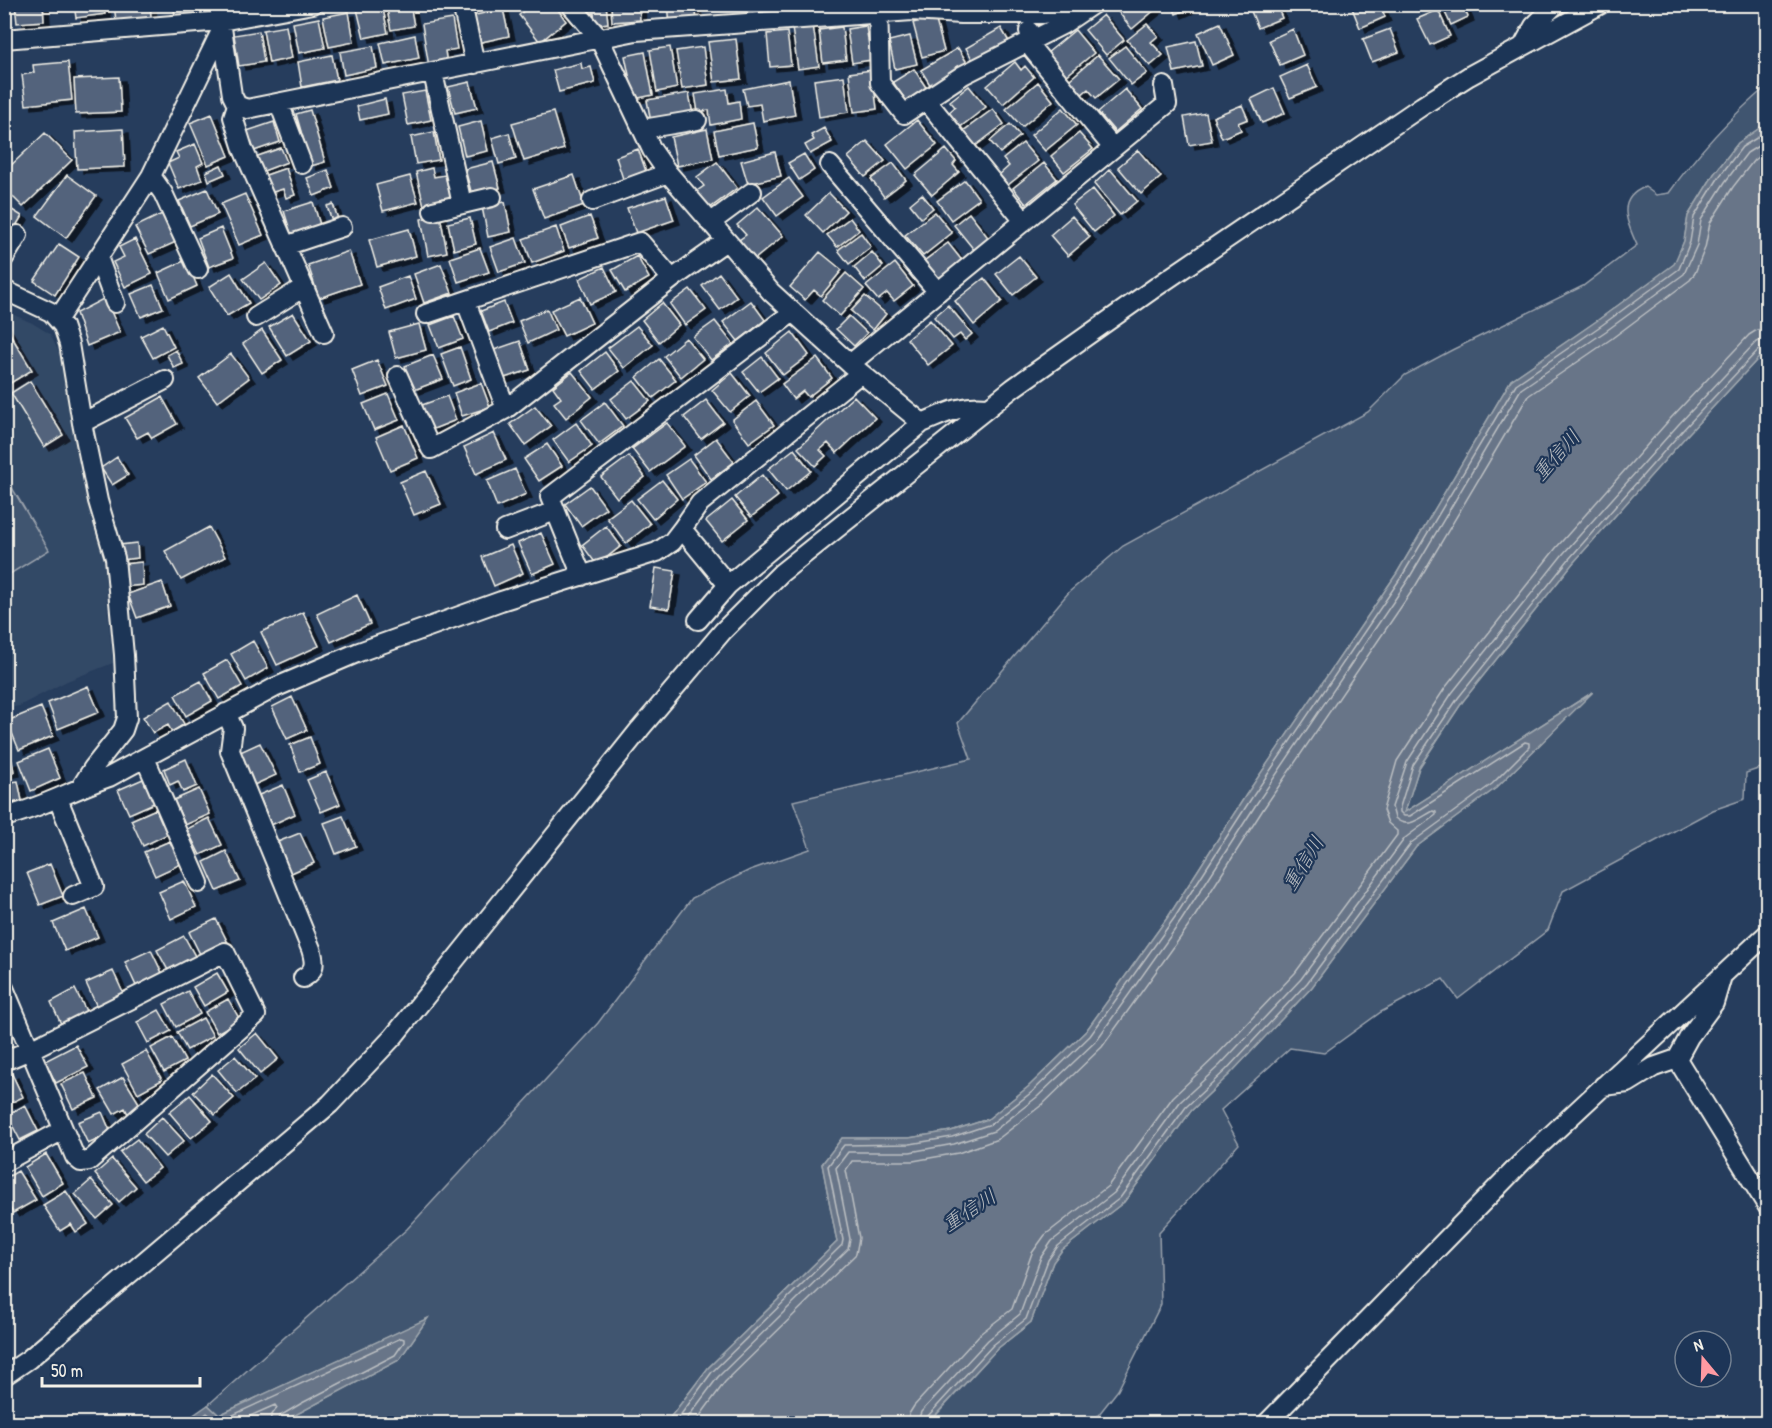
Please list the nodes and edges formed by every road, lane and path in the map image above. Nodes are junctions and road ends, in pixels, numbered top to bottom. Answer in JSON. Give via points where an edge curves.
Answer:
{"nodes":[{"id":1,"x":313,"y":4,"type":"edge"},
{"id":2,"x":462,"y":4,"type":"edge"},
{"id":3,"x":570,"y":4,"type":"edge"},
{"id":4,"x":1080,"y":4,"type":"edge"},
{"id":5,"x":1093,"y":4,"type":"edge"},
{"id":6,"x":1556,"y":4,"type":"edge"},
{"id":7,"x":1601,"y":4,"type":"edge"},
{"id":8,"x":878,"y":9,"type":"edge"},
{"id":9,"x":1014,"y":14,"type":"junction"},
{"id":10,"x":221,"y":18,"type":"edge"},
{"id":11,"x":599,"y":38,"type":"junction"},
{"id":12,"x":4,"y":39,"type":"edge"},
{"id":13,"x":1031,"y":40,"type":"junction"},
{"id":14,"x":1523,"y":46,"type":"junction"},
{"id":15,"x":475,"y":64,"type":"junction"},
{"id":16,"x":433,"y":73,"type":"junction"},
{"id":17,"x":1164,"y":86,"type":"dead end"},
{"id":18,"x":926,"y":100,"type":"junction"},
{"id":19,"x":279,"y":103,"type":"junction"},
{"id":20,"x":237,"y":105,"type":"junction"},
{"id":21,"x":697,"y":120,"type":"dead end"},
{"id":22,"x":643,"y":129,"type":"junction"},
{"id":23,"x":1113,"y":148,"type":"junction"},
{"id":24,"x":302,"y":164,"type":"dead end"},
{"id":25,"x":830,"y":165,"type":"dead end"},
{"id":26,"x":668,"y":172,"type":"junction"},
{"id":27,"x":151,"y":176,"type":"junction"},
{"id":28,"x":752,"y":192,"type":"dead end"},
{"id":29,"x":492,"y":197,"type":"dead end"},
{"id":30,"x":592,"y":201,"type":"dead end"},
{"id":31,"x":462,"y":204,"type":"junction"},
{"id":32,"x":433,"y":211,"type":"dead end"},
{"id":33,"x":1024,"y":221,"type":"junction"},
{"id":34,"x":710,"y":223,"type":"junction"},
{"id":35,"x":342,"y":227,"type":"dead end"},
{"id":36,"x":18,"y":235,"type":"dead end"},
{"id":37,"x":726,"y":241,"type":"junction"},
{"id":38,"x":285,"y":246,"type":"junction"},
{"id":39,"x":98,"y":257,"type":"junction"},
{"id":40,"x":4,"y":258,"type":"edge"},
{"id":41,"x":198,"y":269,"type":"dead end"},
{"id":42,"x":672,"y":279,"type":"junction"},
{"id":43,"x":304,"y":288,"type":"junction"},
{"id":44,"x":4,"y":290,"type":"edge"},
{"id":45,"x":938,"y":292,"type":"junction"},
{"id":46,"x":466,"y":302,"type":"junction"},
{"id":47,"x":115,"y":303,"type":"dead end"},
{"id":48,"x":793,"y":312,"type":"junction"},
{"id":49,"x":426,"y":314,"type":"dead end"},
{"id":50,"x":256,"y":317,"type":"dead end"},
{"id":51,"x":57,"y":319,"type":"junction"},
{"id":52,"x":324,"y":333,"type":"dead end"},
{"id":53,"x":855,"y":369,"type":"junction"},
{"id":54,"x":398,"y":376,"type":"dead end"},
{"id":55,"x":165,"y":380,"type":"dead end"},
{"id":56,"x":988,"y":407,"type":"junction"},
{"id":57,"x":506,"y":409,"type":"junction"},
{"id":58,"x":82,"y":423,"type":"junction"},
{"id":59,"x":922,"y":423,"type":"junction"},
{"id":60,"x":555,"y":511,"type":"junction"},
{"id":61,"x":682,"y":529,"type":"junction"},
{"id":62,"x":505,"y":530,"type":"dead end"},
{"id":63,"x":582,"y":576,"type":"junction"},
{"id":64,"x":728,"y":585,"type":"junction"},
{"id":65,"x":698,"y":620,"type":"dead end"},
{"id":66,"x":226,"y":712,"type":"junction"},
{"id":67,"x":145,"y":758,"type":"junction"},
{"id":68,"x":81,"y":787,"type":"junction"},
{"id":69,"x":58,"y":799,"type":"junction"},
{"id":70,"x":4,"y":817,"type":"edge"},
{"id":71,"x":189,"y":874,"type":"dead end"},
{"id":72,"x":73,"y":896,"type":"dead end"},
{"id":73,"x":1767,"y":933,"type":"edge"},
{"id":74,"x":1722,"y":975,"type":"junction"},
{"id":75,"x":303,"y":978,"type":"dead end"},
{"id":76,"x":4,"y":988,"type":"edge"},
{"id":77,"x":30,"y":1050,"type":"junction"},
{"id":78,"x":1677,"y":1059,"type":"junction"},
{"id":79,"x":4,"y":1061,"type":"edge"},
{"id":80,"x":1603,"y":1086,"type":"junction"},
{"id":81,"x":63,"y":1130,"type":"junction"},
{"id":82,"x":4,"y":1162,"type":"edge"},
{"id":83,"x":1767,"y":1208,"type":"edge"},
{"id":84,"x":4,"y":1376,"type":"edge"},
{"id":85,"x":1266,"y":1424,"type":"edge"}],
"edges":[{"from":1,"to":10,"type":"street"},
{"from":2,"to":15,"type":"street"},
{"from":3,"to":11,"type":"street"},
{"from":4,"to":9,"type":"street","via":[[1042,14]]},
{"from":5,"to":13,"type":"street"},
{"from":6,"to":14,"type":"street","via":[[1534,26]]},
{"from":7,"to":14,"type":"street"},
{"from":8,"to":9,"type":"street"},
{"from":8,"to":11,"type":"street","via":[[636,31]]},
{"from":8,"to":18,"type":"street","via":[[880,83],[904,114]]},
{"from":9,"to":13,"type":"street","via":[[1027,24]]},
{"from":10,"to":12,"type":"street"},
{"from":10,"to":20,"type":"street","via":[[232,95]]},
{"from":10,"to":27,"type":"street"},
{"from":11,"to":15,"type":"street"},
{"from":11,"to":22,"type":"street"},
{"from":13,"to":18,"type":"street","via":[[963,75]]},
{"from":13,"to":23,"type":"street","via":[[1033,50]]},
{"from":14,"to":56,"type":"street","via":[[1422,105],[1156,286]]},
{"from":15,"to":16,"type":"street"},
{"from":16,"to":19,"type":"street"},
{"from":16,"to":31,"type":"street"},
{"from":17,"to":23,"type":"street","via":[[1167,104]]},
{"from":18,"to":33,"type":"street"},
{"from":19,"to":20,"type":"street","via":[[247,109]]},
{"from":19,"to":24,"type":"street"},
{"from":20,"to":38,"type":"street","via":[[233,117],[243,149]]},
{"from":21,"to":22,"type":"street"},
{"from":22,"to":26,"type":"street"},
{"from":23,"to":33,"type":"street"},
{"from":25,"to":45,"type":"street"},
{"from":26,"to":30,"type":"street"},
{"from":26,"to":34,"type":"street"},
{"from":27,"to":39,"type":"street"},
{"from":27,"to":41,"type":"street","via":[[163,193]]},
{"from":28,"to":34,"type":"street"},
{"from":29,"to":31,"type":"street"},
{"from":31,"to":32,"type":"street"},
{"from":33,"to":45,"type":"street"},
{"from":34,"to":37,"type":"street"},
{"from":35,"to":38,"type":"street"},
{"from":36,"to":40,"type":"street"},
{"from":37,"to":42,"type":"street"},
{"from":37,"to":48,"type":"street"},
{"from":38,"to":43,"type":"street"},
{"from":39,"to":47,"type":"street"},
{"from":39,"to":51,"type":"street"},
{"from":42,"to":46,"type":"street","via":[[640,242]]},
{"from":42,"to":57,"type":"street"},
{"from":43,"to":50,"type":"street"},
{"from":43,"to":52,"type":"street"},
{"from":44,"to":51,"type":"street","via":[[51,312]]},
{"from":45,"to":53,"type":"street"},
{"from":46,"to":49,"type":"street"},
{"from":46,"to":57,"type":"street"},
{"from":48,"to":53,"type":"street"},
{"from":48,"to":60,"type":"street","via":[[549,497]]},
{"from":51,"to":58,"type":"street","via":[[69,344]]},
{"from":53,"to":59,"type":"street"},
{"from":53,"to":61,"type":"street","via":[[700,503]]},
{"from":54,"to":57,"type":"street","via":[[431,449]]},
{"from":55,"to":58,"type":"street"},
{"from":56,"to":59,"type":"street","via":[[962,407]]},
{"from":56,"to":84,"type":"street","via":[[781,573],[723,631],[394,1036],[330,1104],[38,1352]]},
{"from":58,"to":68,"type":"street","via":[[115,558],[127,718],[123,730]]},
{"from":59,"to":64,"type":"street"},
{"from":60,"to":62,"type":"street"},
{"from":60,"to":63,"type":"street"},
{"from":61,"to":63,"type":"street","via":[[657,552]]},
{"from":61,"to":64,"type":"street"},
{"from":63,"to":66,"type":"street","via":[[359,652]]},
{"from":64,"to":65,"type":"street"},
{"from":66,"to":67,"type":"street"},
{"from":66,"to":75,"type":"street","via":[[233,728],[230,751],[311,949],[314,967]]},
{"from":67,"to":68,"type":"street"},
{"from":67,"to":71,"type":"street"},
{"from":68,"to":69,"type":"street"},
{"from":69,"to":70,"type":"street"},
{"from":69,"to":72,"type":"street","via":[[94,887]]},
{"from":73,"to":74,"type":"street"},
{"from":74,"to":78,"type":"street","via":[[1714,1003]]},
{"from":74,"to":80,"type":"street"},
{"from":76,"to":77,"type":"street"},
{"from":77,"to":79,"type":"street"},
{"from":77,"to":81,"type":"street"},
{"from":77,"to":81,"type":"street","via":[[225,952],[256,1015],[89,1161],[81,1162],[75,1157]]},
{"from":78,"to":80,"type":"street","via":[[1628,1083]]},
{"from":78,"to":83,"type":"street"},
{"from":80,"to":85,"type":"street","via":[[1522,1162]]},
{"from":81,"to":82,"type":"street"}]}
